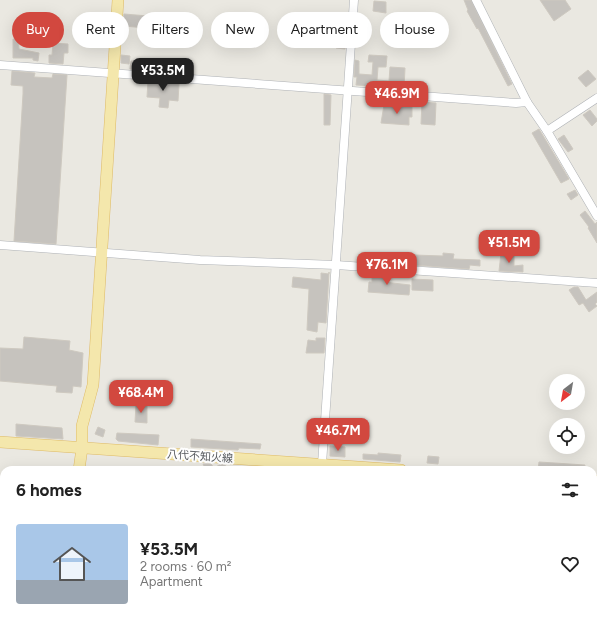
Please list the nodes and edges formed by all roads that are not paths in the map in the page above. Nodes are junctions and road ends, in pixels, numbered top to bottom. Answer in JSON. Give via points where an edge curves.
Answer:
{"nodes":[{"id":1,"x":118,"y":0,"type":"edge"},
{"id":2,"x":354,"y":0,"type":"edge"},
{"id":3,"x":476,"y":0,"type":"edge"},
{"id":4,"x":0,"y":65,"type":"edge"},
{"id":5,"x":113,"y":73,"type":"junction"},
{"id":6,"x":347,"y":91,"type":"junction"},
{"id":7,"x":597,"y":98,"type":"edge"},
{"id":8,"x":527,"y":102,"type":"junction"},
{"id":9,"x":547,"y":131,"type":"junction"},
{"id":10,"x":597,"y":216,"type":"edge"},
{"id":11,"x":0,"y":245,"type":"edge"},
{"id":12,"x":101,"y":253,"type":"junction"},
{"id":13,"x":336,"y":265,"type":"junction"},
{"id":14,"x":597,"y":283,"type":"edge"},
{"id":15,"x":0,"y":442,"type":"edge"},
{"id":16,"x":82,"y":448,"type":"junction"},
{"id":17,"x":322,"y":464,"type":"junction"},
{"id":18,"x":80,"y":466,"type":"edge"},
{"id":19,"x":348,"y":466,"type":"edge"}],
"edges":[{"from":1,"to":5,"type":"main road"},
{"from":2,"to":6,"type":"street"},
{"from":3,"to":8,"type":"street"},
{"from":4,"to":5,"type":"street"},
{"from":5,"to":6,"type":"street"},
{"from":5,"to":12,"type":"main road"},
{"from":6,"to":8,"type":"street"},
{"from":6,"to":13,"type":"street"},
{"from":7,"to":9,"type":"street"},
{"from":8,"to":9,"type":"street"},
{"from":9,"to":10,"type":"street"},
{"from":11,"to":12,"type":"street"},
{"from":12,"to":13,"type":"street"},
{"from":12,"to":16,"type":"main road","via":[[93,385],[82,426]]},
{"from":13,"to":14,"type":"street"},
{"from":13,"to":17,"type":"street"},
{"from":15,"to":16,"type":"main road","name":"八代不知火線"},
{"from":16,"to":17,"type":"main road","name":"八代不知火線"},
{"from":16,"to":18,"type":"main road"},
{"from":17,"to":19,"type":"main road","name":"八代不知火線"}]}
